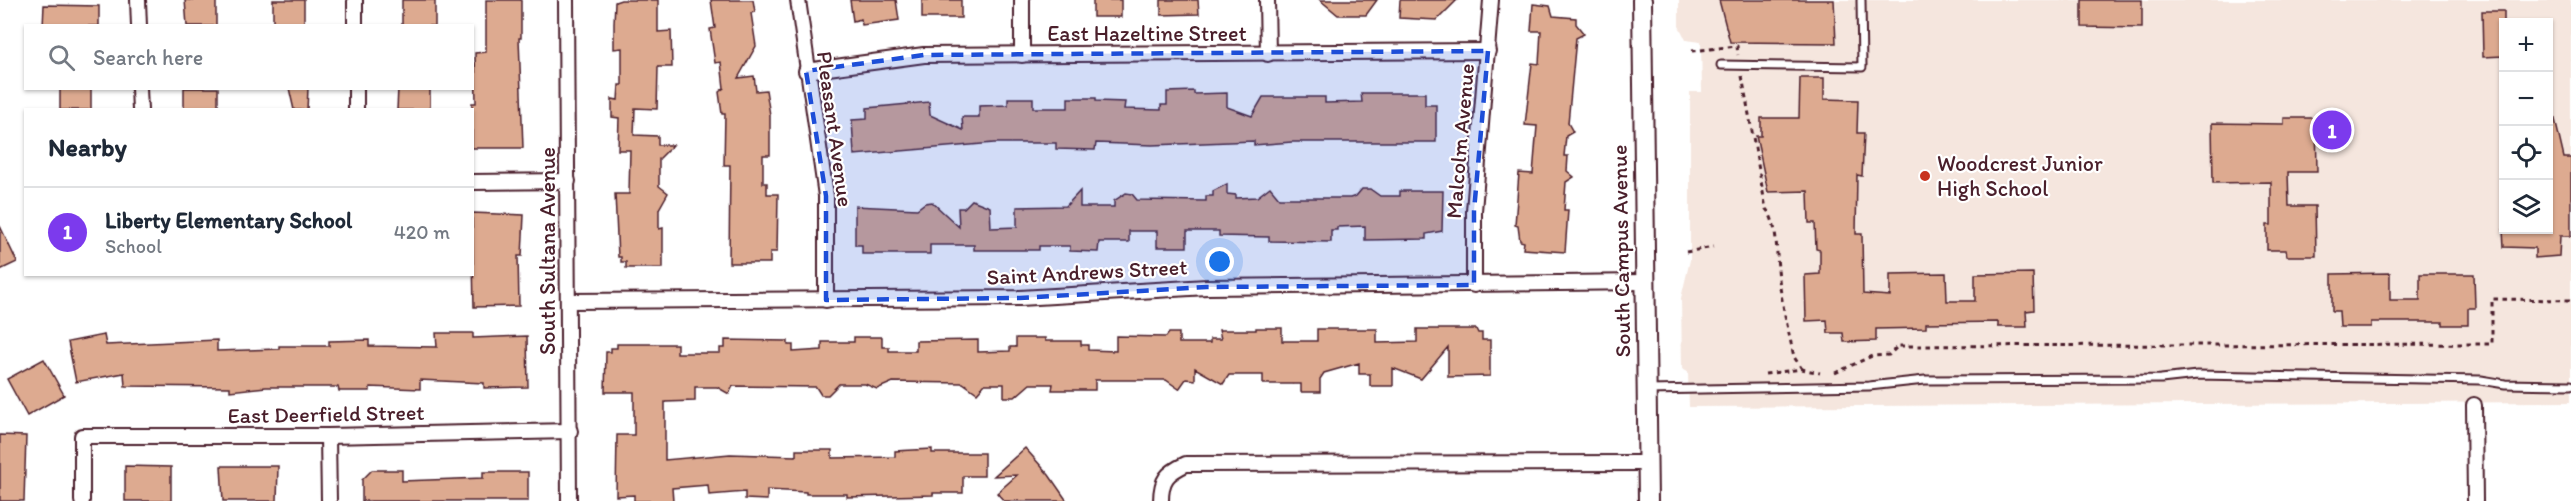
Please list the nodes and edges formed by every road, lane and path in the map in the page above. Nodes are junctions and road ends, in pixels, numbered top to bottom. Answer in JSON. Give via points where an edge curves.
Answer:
{"nodes":[{"id":1,"x":138,"y":0,"type":"edge"},
{"id":2,"x":355,"y":0,"type":"edge"},
{"id":3,"x":566,"y":0,"type":"edge"},
{"id":4,"x":798,"y":0,"type":"edge"},
{"id":5,"x":1022,"y":0,"type":"edge"},
{"id":6,"x":1267,"y":0,"type":"edge"},
{"id":7,"x":1491,"y":0,"type":"edge"},
{"id":8,"x":1642,"y":0,"type":"edge"},
{"id":9,"x":1861,"y":0,"type":"edge"},
{"id":10,"x":139,"y":24,"type":"edge"},
{"id":11,"x":355,"y":24,"type":"edge"},
{"id":12,"x":1488,"y":51,"type":"junction"},
{"id":13,"x":1692,"y":51,"type":"dead end"},
{"id":14,"x":1268,"y":54,"type":"junction"},
{"id":15,"x":1022,"y":55,"type":"junction"},
{"id":16,"x":1721,"y":65,"type":"dead end"},
{"id":17,"x":1740,"y":65,"type":"junction"},
{"id":18,"x":806,"y":71,"type":"junction"},
{"id":19,"x":139,"y":90,"type":"edge"},
{"id":20,"x":356,"y":90,"type":"edge"},
{"id":21,"x":140,"y":108,"type":"edge"},
{"id":22,"x":357,"y":108,"type":"edge"},
{"id":23,"x":568,"y":181,"type":"junction"},
{"id":24,"x":474,"y":182,"type":"edge"},
{"id":25,"x":1713,"y":247,"type":"dead end"},
{"id":26,"x":1686,"y":252,"type":"dead end"},
{"id":27,"x":1644,"y":282,"type":"junction"},
{"id":28,"x":1474,"y":285,"type":"junction"},
{"id":29,"x":826,"y":300,"type":"junction"},
{"id":30,"x":2571,"y":300,"type":"edge"},
{"id":31,"x":568,"y":301,"type":"junction"},
{"id":32,"x":1802,"y":369,"type":"junction"},
{"id":33,"x":1760,"y":374,"type":"dead end"},
{"id":34,"x":2571,"y":385,"type":"edge"},
{"id":35,"x":1647,"y":390,"type":"junction"},
{"id":36,"x":2474,"y":405,"type":"dead end"},
{"id":37,"x":570,"y":431,"type":"junction"},
{"id":38,"x":328,"y":436,"type":"junction"},
{"id":39,"x":1648,"y":463,"type":"junction"},
{"id":40,"x":82,"y":501,"type":"edge"},
{"id":41,"x":329,"y":501,"type":"edge"},
{"id":42,"x":569,"y":501,"type":"edge"},
{"id":43,"x":1161,"y":501,"type":"edge"},
{"id":44,"x":1648,"y":501,"type":"edge"},
{"id":45,"x":2475,"y":501,"type":"edge"}],
"edges":[{"from":1,"to":10,"type":"street"},
{"from":2,"to":11,"type":"street"},
{"from":3,"to":23,"type":"street","name":"South Sultana Avenue"},
{"from":4,"to":18,"type":"street","name":"Pleasant Avenue"},
{"from":5,"to":15,"type":"street"},
{"from":6,"to":14,"type":"street"},
{"from":7,"to":12,"type":"street","name":"Malcolm Avenue"},
{"from":8,"to":27,"type":"street","name":"South Campus Avenue"},
{"from":9,"to":17,"type":"lane","via":[[1862,67]]},
{"from":12,"to":14,"type":"street","name":"East Hazeltine Street"},
{"from":12,"to":28,"type":"street","name":"Malcolm Avenue","via":[[1474,211]]},
{"from":13,"to":17,"type":"path","via":[[1737,46]]},
{"from":14,"to":15,"type":"street","name":"East Hazeltine Street"},
{"from":15,"to":18,"type":"street","name":"East Hazeltine Street","via":[[924,55]]},
{"from":16,"to":17,"type":"lane"},
{"from":17,"to":32,"type":"path","via":[[1766,209],[1771,214],[1794,357]]},
{"from":18,"to":29,"type":"street","name":"Pleasant Avenue","via":[[826,196]]},
{"from":19,"to":21,"type":"street"},
{"from":20,"to":22,"type":"street"},
{"from":23,"to":24,"type":"street"},
{"from":23,"to":31,"type":"street","name":"South Sultana Avenue"},
{"from":25,"to":26,"type":"path"},
{"from":27,"to":28,"type":"street","name":"Saint Andrews Street"},
{"from":27,"to":35,"type":"street","name":"South Campus Avenue"},
{"from":28,"to":29,"type":"street","name":"Saint Andrews Street","via":[[1206,287],[1020,298]]},
{"from":29,"to":31,"type":"street","name":"Saint Andrews Street"},
{"from":30,"to":32,"type":"path","via":[[2492,299],[2492,344],[1898,346],[1889,355],[1872,356],[1835,373]]},
{"from":31,"to":37,"type":"street","name":"South Sultana Avenue"},
{"from":32,"to":33,"type":"path"},
{"from":34,"to":35,"type":"lane","via":[[2197,375],[2161,379],[1925,380],[1869,386]]},
{"from":35,"to":39,"type":"street","name":"South Campus Avenue"},
{"from":36,"to":45,"type":"street"},
{"from":37,"to":38,"type":"street","name":"East Deerfield Street"},
{"from":37,"to":42,"type":"street","name":"South Sultana Avenue"},
{"from":38,"to":40,"type":"street","name":"East Deerfield Street","via":[[82,436]]},
{"from":38,"to":41,"type":"street"},
{"from":39,"to":43,"type":"street","via":[[1186,464],[1169,472],[1161,483]]},
{"from":39,"to":44,"type":"street","name":"South Campus Avenue"}]}
